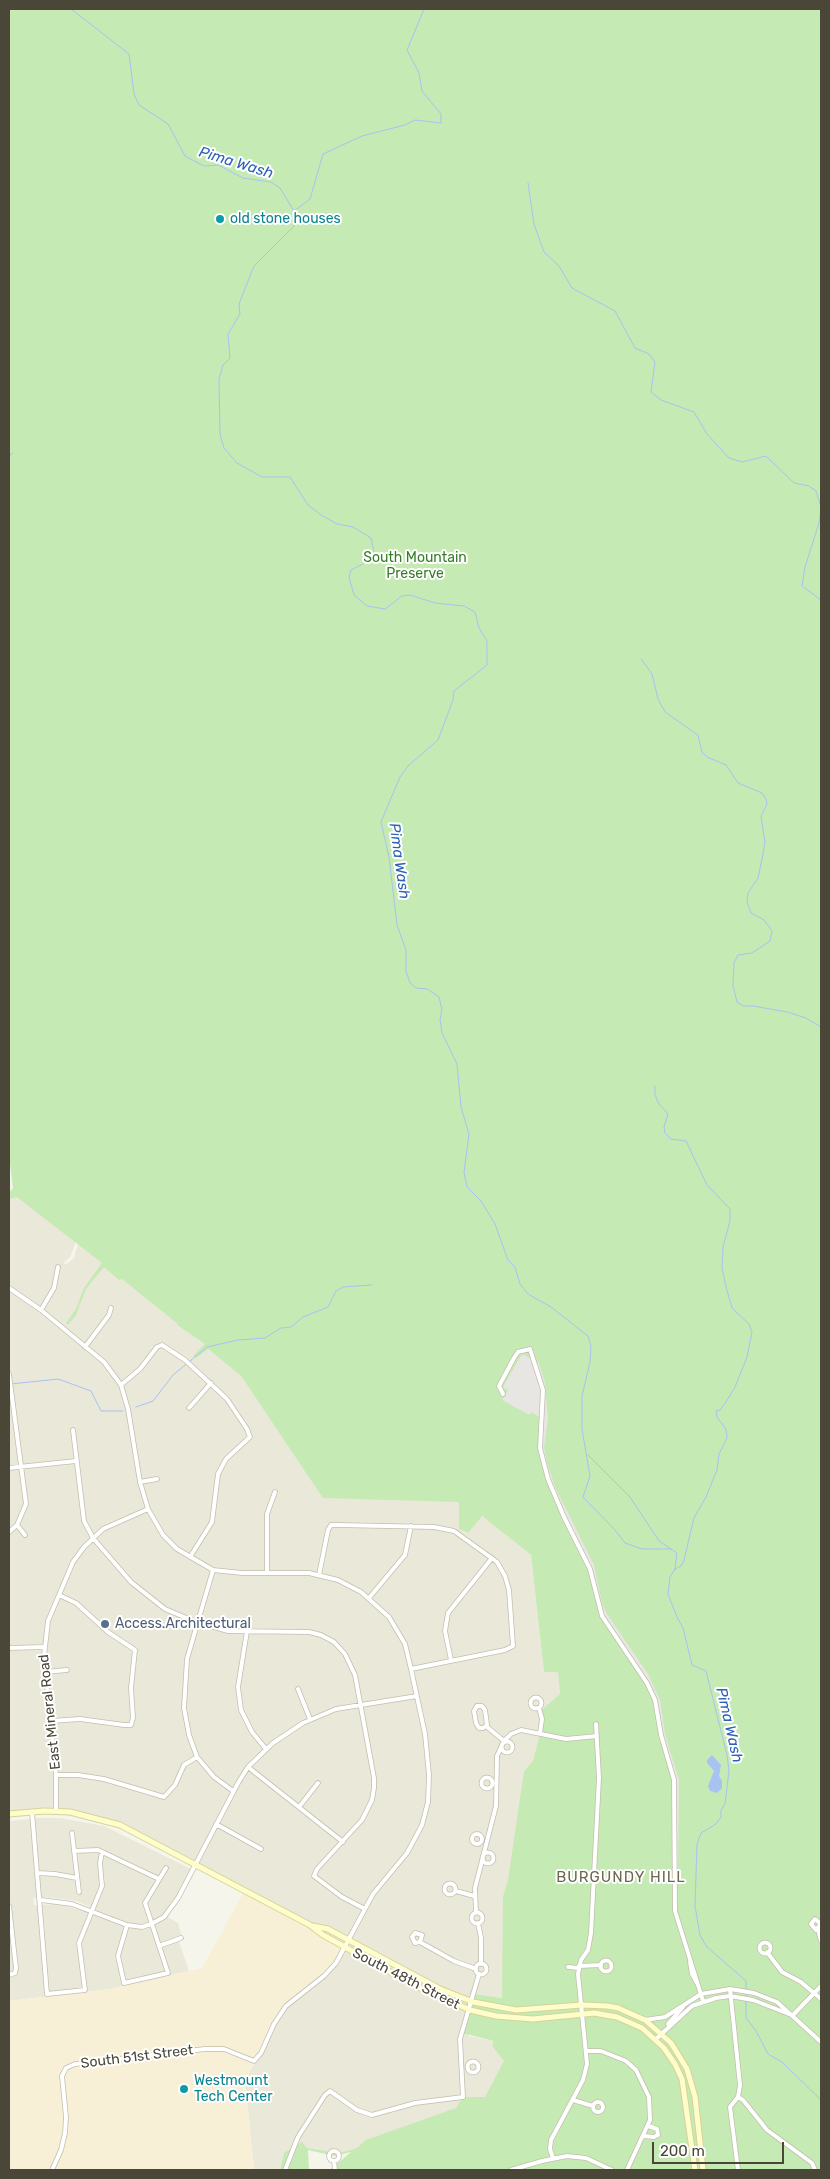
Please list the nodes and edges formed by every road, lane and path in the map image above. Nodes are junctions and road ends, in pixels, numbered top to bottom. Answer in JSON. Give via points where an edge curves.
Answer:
{"nodes":[{"id":1,"x":58,"y":1267,"type":"dead end"},
{"id":2,"x":9,"y":1288,"type":"edge"},
{"id":3,"x":111,"y":1308,"type":"dead end"},
{"id":4,"x":41,"y":1310,"type":"junction"},
{"id":5,"x":85,"y":1347,"type":"junction"},
{"id":6,"x":9,"y":1374,"type":"edge"},
{"id":7,"x":211,"y":1383,"type":"junction"},
{"id":8,"x":121,"y":1385,"type":"junction"},
{"id":9,"x":503,"y":1394,"type":"dead end"},
{"id":10,"x":189,"y":1408,"type":"dead end"},
{"id":11,"x":73,"y":1430,"type":"dead end"},
{"id":12,"x":76,"y":1461,"type":"junction"},
{"id":13,"x":22,"y":1467,"type":"junction"},
{"id":14,"x":9,"y":1468,"type":"edge"},
{"id":15,"x":157,"y":1479,"type":"dead end"},
{"id":16,"x":140,"y":1482,"type":"junction"},
{"id":17,"x":275,"y":1492,"type":"dead end"},
{"id":18,"x":148,"y":1509,"type":"junction"},
{"id":19,"x":17,"y":1525,"type":"junction"},
{"id":20,"x":411,"y":1526,"type":"junction"},
{"id":21,"x":9,"y":1532,"type":"edge"},
{"id":22,"x":25,"y":1536,"type":"dead end"},
{"id":23,"x":93,"y":1538,"type":"junction"},
{"id":24,"x":190,"y":1557,"type":"junction"},
{"id":25,"x":492,"y":1558,"type":"junction"},
{"id":26,"x":214,"y":1570,"type":"junction"},
{"id":27,"x":267,"y":1572,"type":"junction"},
{"id":28,"x":319,"y":1575,"type":"junction"},
{"id":29,"x":59,"y":1595,"type":"junction"},
{"id":30,"x":369,"y":1598,"type":"junction"},
{"id":31,"x":196,"y":1622,"type":"junction"},
{"id":32,"x":247,"y":1631,"type":"junction"},
{"id":33,"x":43,"y":1647,"type":"junction"},
{"id":34,"x":9,"y":1648,"type":"edge"},
{"id":35,"x":451,"y":1660,"type":"junction"},
{"id":36,"x":412,"y":1668,"type":"junction"},
{"id":37,"x":67,"y":1670,"type":"dead end"},
{"id":38,"x":45,"y":1672,"type":"junction"},
{"id":39,"x":298,"y":1689,"type":"dead end"},
{"id":40,"x":417,"y":1696,"type":"junction"},
{"id":41,"x":361,"y":1705,"type":"junction"},
{"id":42,"x":539,"y":1708,"type":"dead end"},
{"id":43,"x":310,"y":1719,"type":"junction"},
{"id":44,"x":51,"y":1720,"type":"junction"},
{"id":45,"x":596,"y":1724,"type":"dead end"},
{"id":46,"x":486,"y":1726,"type":"junction"},
{"id":47,"x":540,"y":1733,"type":"junction"},
{"id":48,"x":597,"y":1736,"type":"junction"},
{"id":49,"x":503,"y":1742,"type":"junction"},
{"id":50,"x":266,"y":1749,"type":"junction"},
{"id":51,"x":197,"y":1758,"type":"junction"},
{"id":52,"x":248,"y":1767,"type":"junction"},
{"id":53,"x":56,"y":1775,"type":"junction"},
{"id":54,"x":318,"y":1783,"type":"dead end"},
{"id":55,"x":232,"y":1791,"type":"junction"},
{"id":56,"x":299,"y":1807,"type":"junction"},
{"id":57,"x":56,"y":1811,"type":"junction"},
{"id":58,"x":32,"y":1812,"type":"junction"},
{"id":59,"x":9,"y":1814,"type":"edge"},
{"id":60,"x":216,"y":1824,"type":"junction"},
{"id":61,"x":72,"y":1833,"type":"dead end"},
{"id":62,"x":482,"y":1841,"type":"dead end"},
{"id":63,"x":343,"y":1842,"type":"junction"},
{"id":64,"x":488,"y":1842,"type":"junction"},
{"id":65,"x":260,"y":1849,"type":"dead end"},
{"id":66,"x":74,"y":1851,"type":"junction"},
{"id":67,"x":102,"y":1852,"type":"junction"},
{"id":68,"x":195,"y":1864,"type":"junction"},
{"id":69,"x":166,"y":1868,"type":"dead end"},
{"id":70,"x":38,"y":1873,"type":"junction"},
{"id":71,"x":77,"y":1878,"type":"junction"},
{"id":72,"x":159,"y":1879,"type":"junction"},
{"id":73,"x":456,"y":1891,"type":"dead end"},
{"id":74,"x":79,"y":1892,"type":"dead end"},
{"id":75,"x":474,"y":1896,"type":"junction"},
{"id":76,"x":41,"y":1900,"type":"junction"},
{"id":77,"x":9,"y":1906,"type":"edge"},
{"id":78,"x":365,"y":1909,"type":"junction"},
{"id":79,"x":92,"y":1910,"type":"junction"},
{"id":80,"x":476,"y":1912,"type":"junction"},
{"id":81,"x":478,"y":1923,"type":"junction"},
{"id":82,"x":152,"y":1924,"type":"junction"},
{"id":83,"x":821,"y":1924,"type":"edge"},
{"id":84,"x":128,"y":1925,"type":"junction"},
{"id":85,"x":310,"y":1925,"type":"junction"},
{"id":86,"x":818,"y":1929,"type":"junction"},
{"id":87,"x":181,"y":1938,"type":"dead end"},
{"id":88,"x":348,"y":1940,"type":"junction"},
{"id":89,"x":821,"y":1940,"type":"edge"},
{"id":90,"x":420,"y":1942,"type":"dead end"},
{"id":91,"x":159,"y":1946,"type":"junction"},
{"id":92,"x":344,"y":1948,"type":"junction"},
{"id":93,"x":767,"y":1952,"type":"dead end"},
{"id":94,"x":481,"y":1964,"type":"junction"},
{"id":95,"x":601,"y":1965,"type":"dead end"},
{"id":96,"x":568,"y":1967,"type":"dead end"},
{"id":97,"x":579,"y":1967,"type":"junction"},
{"id":98,"x":476,"y":1969,"type":"junction"},
{"id":99,"x":480,"y":1974,"type":"junction"},
{"id":100,"x":9,"y":1975,"type":"edge"},
{"id":101,"x":821,"y":1986,"type":"edge"},
{"id":102,"x":730,"y":1989,"type":"junction"},
{"id":103,"x":815,"y":1993,"type":"junction"},
{"id":104,"x":701,"y":1994,"type":"junction"},
{"id":105,"x":730,"y":1996,"type":"junction"},
{"id":106,"x":690,"y":2000,"type":"junction"},
{"id":107,"x":821,"y":2000,"type":"edge"},
{"id":108,"x":703,"y":2001,"type":"junction"},
{"id":109,"x":473,"y":2002,"type":"junction"},
{"id":110,"x":582,"y":2005,"type":"junction"},
{"id":111,"x":470,"y":2010,"type":"junction"},
{"id":112,"x":583,"y":2014,"type":"junction"},
{"id":113,"x":793,"y":2015,"type":"junction"},
{"id":114,"x":645,"y":2020,"type":"junction"},
{"id":115,"x":660,"y":2032,"type":"junction"},
{"id":116,"x":655,"y":2038,"type":"junction"},
{"id":117,"x":821,"y":2042,"type":"edge"},
{"id":118,"x":586,"y":2051,"type":"junction"},
{"id":119,"x":468,"y":2067,"type":"dead end"},
{"id":120,"x":461,"y":2068,"type":"junction"},
{"id":121,"x":738,"y":2097,"type":"junction"},
{"id":122,"x":572,"y":2100,"type":"junction"},
{"id":123,"x":593,"y":2106,"type":"dead end"},
{"id":124,"x":648,"y":2126,"type":"junction"},
{"id":125,"x":644,"y":2136,"type":"junction"},
{"id":126,"x":553,"y":2158,"type":"junction"},
{"id":127,"x":334,"y":2161,"type":"dead end"},
{"id":128,"x":52,"y":2170,"type":"edge"},
{"id":129,"x":285,"y":2170,"type":"edge"},
{"id":130,"x":335,"y":2170,"type":"edge"},
{"id":131,"x":511,"y":2170,"type":"edge"},
{"id":132,"x":612,"y":2170,"type":"edge"},
{"id":133,"x":627,"y":2170,"type":"edge"},
{"id":134,"x":694,"y":2170,"type":"edge"},
{"id":135,"x":703,"y":2170,"type":"edge"},
{"id":136,"x":738,"y":2170,"type":"edge"},
{"id":137,"x":816,"y":2170,"type":"edge"}],
"edges":[{"from":1,"to":4,"type":"street","via":[[54,1288]]},
{"from":2,"to":4,"type":"street"},
{"from":3,"to":5,"type":"street"},
{"from":4,"to":5,"type":"street"},
{"from":5,"to":8,"type":"street","via":[[104,1362]]},
{"from":6,"to":13,"type":"street"},
{"from":7,"to":8,"type":"street","via":[[162,1345]]},
{"from":7,"to":10,"type":"street"},
{"from":7,"to":24,"type":"street","via":[[227,1398],[250,1437],[226,1459],[218,1474],[212,1522]]},
{"from":8,"to":16,"type":"street"},
{"from":9,"to":104,"type":"street","via":[[500,1386],[514,1358],[518,1352],[532,1350],[544,1397],[540,1456],[554,1496],[590,1569],[602,1616],[655,1700],[674,1780],[675,1910],[692,1974]]},
{"from":11,"to":12,"type":"street"},
{"from":12,"to":13,"type":"street"},
{"from":12,"to":23,"type":"street","via":[[84,1521]]},
{"from":13,"to":14,"type":"street"},
{"from":13,"to":19,"type":"street","via":[[26,1504]]},
{"from":15,"to":16,"type":"street"},
{"from":16,"to":18,"type":"street"},
{"from":17,"to":27,"type":"street","via":[[267,1514]]},
{"from":18,"to":23,"type":"street","name":"East Mineral Road","via":[[115,1523]]},
{"from":18,"to":24,"type":"street","via":[[163,1535]]},
{"from":19,"to":21,"type":"street"},
{"from":19,"to":22,"type":"street"},
{"from":20,"to":25,"type":"street","via":[[454,1531]]},
{"from":20,"to":28,"type":"street","via":[[331,1525]]},
{"from":20,"to":30,"type":"street","via":[[404,1555]]},
{"from":23,"to":29,"type":"street","name":"East Mineral Road","via":[[72,1562]]},
{"from":23,"to":31,"type":"street","via":[[131,1582],[165,1610]]},
{"from":24,"to":26,"type":"street"},
{"from":25,"to":35,"type":"street","via":[[448,1613],[445,1632]]},
{"from":25,"to":35,"type":"street","via":[[507,1582],[513,1646]]},
{"from":26,"to":27,"type":"street"},
{"from":26,"to":31,"type":"street"},
{"from":27,"to":28,"type":"street"},
{"from":28,"to":30,"type":"street","via":[[351,1586]]},
{"from":29,"to":33,"type":"street","name":"East Mineral Road","via":[[48,1621]]},
{"from":29,"to":44,"type":"street","via":[[76,1603],[108,1632],[135,1650],[131,1725],[80,1719]]},
{"from":30,"to":36,"type":"street","via":[[398,1630]]},
{"from":31,"to":32,"type":"street","via":[[228,1631]]},
{"from":31,"to":51,"type":"street","via":[[187,1659],[184,1708],[188,1735]]},
{"from":32,"to":41,"type":"street","via":[[309,1632],[334,1642],[345,1654],[355,1675]]},
{"from":32,"to":50,"type":"street","via":[[238,1687],[241,1710],[252,1732]]},
{"from":33,"to":34,"type":"street"},
{"from":33,"to":38,"type":"street","name":"East Mineral Road"},
{"from":35,"to":36,"type":"street"},
{"from":36,"to":40,"type":"street"},
{"from":37,"to":38,"type":"street"},
{"from":38,"to":44,"type":"street","name":"East Mineral Road"},
{"from":39,"to":43,"type":"street"},
{"from":40,"to":41,"type":"street"},
{"from":40,"to":78,"type":"street","via":[[429,1775],[425,1814],[407,1853],[373,1894]]},
{"from":41,"to":43,"type":"street","via":[[336,1709]]},
{"from":41,"to":63,"type":"street","via":[[374,1788],[368,1810]]},
{"from":42,"to":47,"type":"street","via":[[542,1719]]},
{"from":43,"to":50,"type":"street","via":[[288,1730]]},
{"from":44,"to":53,"type":"street","name":"East Mineral Road"},
{"from":45,"to":48,"type":"street"},
{"from":46,"to":46,"type":"street","via":[[484,1708],[477,1706],[474,1711],[477,1726]]},
{"from":46,"to":49,"type":"street"},
{"from":47,"to":48,"type":"street","via":[[566,1739]]},
{"from":47,"to":49,"type":"street","via":[[521,1730]]},
{"from":48,"to":97,"type":"street","via":[[599,1778],[591,1933],[588,1950]]},
{"from":49,"to":64,"type":"street","via":[[497,1756],[496,1806]]},
{"from":50,"to":52,"type":"street"},
{"from":51,"to":53,"type":"street","via":[[184,1765],[175,1785],[164,1797],[104,1779]]},
{"from":51,"to":55,"type":"street","via":[[214,1778]]},
{"from":52,"to":55,"type":"street"},
{"from":52,"to":56,"type":"street"},
{"from":53,"to":57,"type":"street","name":"East Mineral Road"},
{"from":54,"to":56,"type":"street"},
{"from":55,"to":60,"type":"street"},
{"from":56,"to":63,"type":"street"},
{"from":57,"to":58,"type":"main road","name":"South 48th Street"},
{"from":57,"to":68,"type":"main road","name":"South 48th Street","via":[[92,1816],[120,1825]]},
{"from":58,"to":59,"type":"main road","name":"South 48th Street"},
{"from":58,"to":70,"type":"street"},
{"from":60,"to":65,"type":"street"},
{"from":60,"to":68,"type":"street"},
{"from":61,"to":66,"type":"street"},
{"from":62,"to":64,"type":"street"},
{"from":63,"to":78,"type":"street","via":[[314,1876]]},
{"from":64,"to":75,"type":"street"},
{"from":66,"to":67,"type":"street","via":[[92,1849]]},
{"from":66,"to":71,"type":"street"},
{"from":67,"to":72,"type":"street"},
{"from":67,"to":79,"type":"street","via":[[102,1886]]},
{"from":68,"to":82,"type":"street","via":[[178,1898],[164,1916]]},
{"from":68,"to":85,"type":"main road","name":"South 48th Street"},
{"from":69,"to":72,"type":"street"},
{"from":70,"to":71,"type":"street"},
{"from":70,"to":76,"type":"street"},
{"from":71,"to":74,"type":"street"},
{"from":72,"to":82,"type":"street","via":[[145,1903]]},
{"from":73,"to":75,"type":"street"},
{"from":75,"to":80,"type":"street"},
{"from":76,"to":79,"type":"street","via":[[63,1901]]},
{"from":76,"to":79,"type":"street","via":[[38,1905],[47,1994],[85,1990],[79,1944]]},
{"from":77,"to":100,"type":"street","via":[[15,1973]]},
{"from":78,"to":88,"type":"street"},
{"from":79,"to":84,"type":"street"},
{"from":80,"to":81,"type":"street","via":[[482,1918]]},
{"from":80,"to":81,"type":"street","via":[[472,1919]]},
{"from":81,"to":94,"type":"street"},
{"from":82,"to":84,"type":"street","via":[[142,1927]]},
{"from":82,"to":91,"type":"street"},
{"from":83,"to":86,"type":"street"},
{"from":83,"to":86,"type":"street","via":[[817,1919],[811,1922],[812,1927]]},
{"from":84,"to":91,"type":"street","via":[[118,1956],[124,1983],[168,1973]]},
{"from":85,"to":88,"type":"main road","name":"South 48th Street","via":[[328,1929]]},
{"from":85,"to":92,"type":"main road","name":"South 48th Street"},
{"from":86,"to":89,"type":"street"},
{"from":87,"to":91,"type":"street"},
{"from":88,"to":92,"type":"street"},
{"from":88,"to":109,"type":"main road","name":"South 48th Street","via":[[440,1989]]},
{"from":90,"to":98,"type":"street","via":[[454,1962]]},
{"from":92,"to":111,"type":"main road","name":"South 48th Street","via":[[436,1997]]},
{"from":92,"to":128,"type":"street","name":"South 51st Street","via":[[324,1976],[286,2006],[254,2061],[224,2049],[205,2049],[75,2064],[66,2068],[62,2076],[65,2133]]},
{"from":93,"to":103,"type":"street","via":[[782,1972]]},
{"from":94,"to":98,"type":"street"},
{"from":94,"to":99,"type":"street","via":[[486,1969],[484,1974]]},
{"from":95,"to":97,"type":"street"},
{"from":96,"to":97,"type":"street"},
{"from":97,"to":110,"type":"street"},
{"from":98,"to":99,"type":"street"},
{"from":99,"to":109,"type":"street"},
{"from":101,"to":103,"type":"street"},
{"from":102,"to":104,"type":"street"},
{"from":102,"to":105,"type":"street"},
{"from":102,"to":113,"type":"street","via":[[754,1993],[777,2002]]},
{"from":103,"to":107,"type":"street"},
{"from":103,"to":113,"type":"street"},
{"from":104,"to":106,"type":"street"},
{"from":104,"to":108,"type":"street"},
{"from":105,"to":108,"type":"street"},
{"from":105,"to":113,"type":"street","via":[[753,2000]]},
{"from":105,"to":121,"type":"street","via":[[740,2085]]},
{"from":106,"to":114,"type":"street","via":[[665,2017]]},
{"from":106,"to":115,"type":"street"},
{"from":108,"to":115,"type":"street"},
{"from":109,"to":110,"type":"main road","name":"South 48th Street","via":[[532,2010]]},
{"from":109,"to":111,"type":"street"},
{"from":110,"to":112,"type":"street"},
{"from":110,"to":114,"type":"main road","name":"South 48th Street","via":[[618,2008]]},
{"from":111,"to":112,"type":"main road","name":"South 48th Street","via":[[533,2019]]},
{"from":111,"to":120,"type":"street","via":[[460,2039]]},
{"from":112,"to":116,"type":"main road","name":"South 48th Street","via":[[617,2017]]},
{"from":112,"to":118,"type":"street"},
{"from":113,"to":117,"type":"street"},
{"from":114,"to":115,"type":"main road","name":"South 48th Street"},
{"from":115,"to":116,"type":"street"},
{"from":115,"to":135,"type":"main road","name":"South 48th Street","via":[[678,2052],[690,2077]]},
{"from":116,"to":134,"type":"main road","via":[[671,2057],[682,2079]]},
{"from":118,"to":122,"type":"street","via":[[586,2072]]},
{"from":118,"to":124,"type":"street","via":[[601,2050],[614,2054],[636,2070],[649,2097]]},
{"from":119,"to":120,"type":"street"},
{"from":120,"to":129,"type":"street","via":[[463,2097],[415,2103],[372,2115],[357,2110],[330,2091],[298,2136]]},
{"from":121,"to":136,"type":"street","via":[[730,2106]]},
{"from":121,"to":137,"type":"street","via":[[767,2130],[812,2162]]},
{"from":122,"to":123,"type":"street"},
{"from":122,"to":126,"type":"street","via":[[552,2140]]},
{"from":124,"to":125,"type":"street"},
{"from":124,"to":125,"type":"street","via":[[657,2129],[658,2135]]},
{"from":125,"to":133,"type":"street"},
{"from":126,"to":131,"type":"street"},
{"from":126,"to":132,"type":"street","via":[[586,2158]]},
{"from":127,"to":130,"type":"street"}]}
